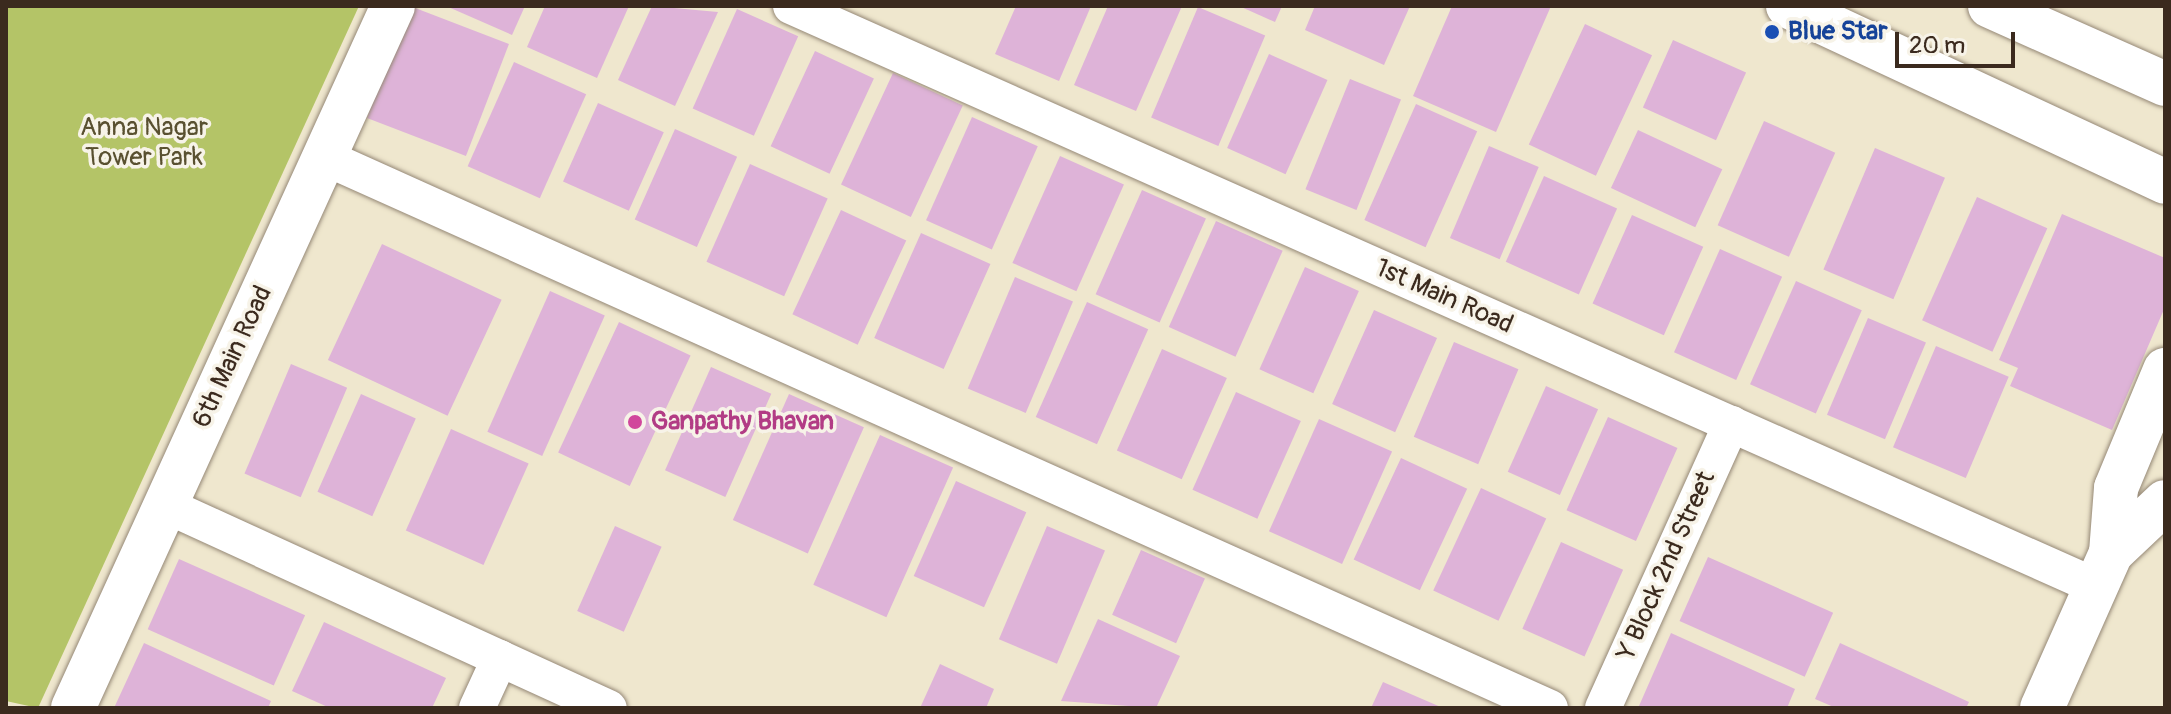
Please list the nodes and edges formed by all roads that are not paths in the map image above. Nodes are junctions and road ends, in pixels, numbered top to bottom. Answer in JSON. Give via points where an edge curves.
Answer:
{"nodes":[{"id":1,"x":393,"y":6,"type":"edge"},
{"id":2,"x":791,"y":6,"type":"edge"},
{"id":3,"x":1788,"y":6,"type":"edge"},
{"id":4,"x":1990,"y":6,"type":"edge"},
{"id":5,"x":2165,"y":84,"type":"edge"},
{"id":6,"x":324,"y":157,"type":"junction"},
{"id":7,"x":2165,"y":182,"type":"edge"},
{"id":8,"x":2165,"y":370,"type":"edge"},
{"id":9,"x":1731,"y":424,"type":"junction"},
{"id":10,"x":2165,"y":502,"type":"edge"},
{"id":11,"x":165,"y":505,"type":"junction"},
{"id":12,"x":2104,"y":570,"type":"junction"},
{"id":13,"x":500,"y":658,"type":"junction"},
{"id":14,"x":73,"y":708,"type":"edge"},
{"id":15,"x":477,"y":708,"type":"edge"},
{"id":16,"x":609,"y":708,"type":"edge"},
{"id":17,"x":1550,"y":708,"type":"edge"},
{"id":18,"x":1603,"y":708,"type":"edge"},
{"id":19,"x":2042,"y":708,"type":"edge"}],
"edges":[{"from":1,"to":6,"type":"street","name":"6th Main Road"},
{"from":2,"to":9,"type":"street","name":"1st Main Road"},
{"from":3,"to":7,"type":"street"},
{"from":4,"to":5,"type":"street"},
{"from":6,"to":11,"type":"street","name":"6th Main Road"},
{"from":6,"to":17,"type":"street"},
{"from":8,"to":12,"type":"street","via":[[2116,488]]},
{"from":9,"to":12,"type":"street","name":"1st Main Road"},
{"from":9,"to":18,"type":"street","name":"Y Block 2nd Street"},
{"from":10,"to":12,"type":"street"},
{"from":11,"to":13,"type":"street"},
{"from":11,"to":14,"type":"street","name":"6th Main Road"},
{"from":12,"to":19,"type":"street"},
{"from":13,"to":15,"type":"street"},
{"from":13,"to":16,"type":"street"}]}
